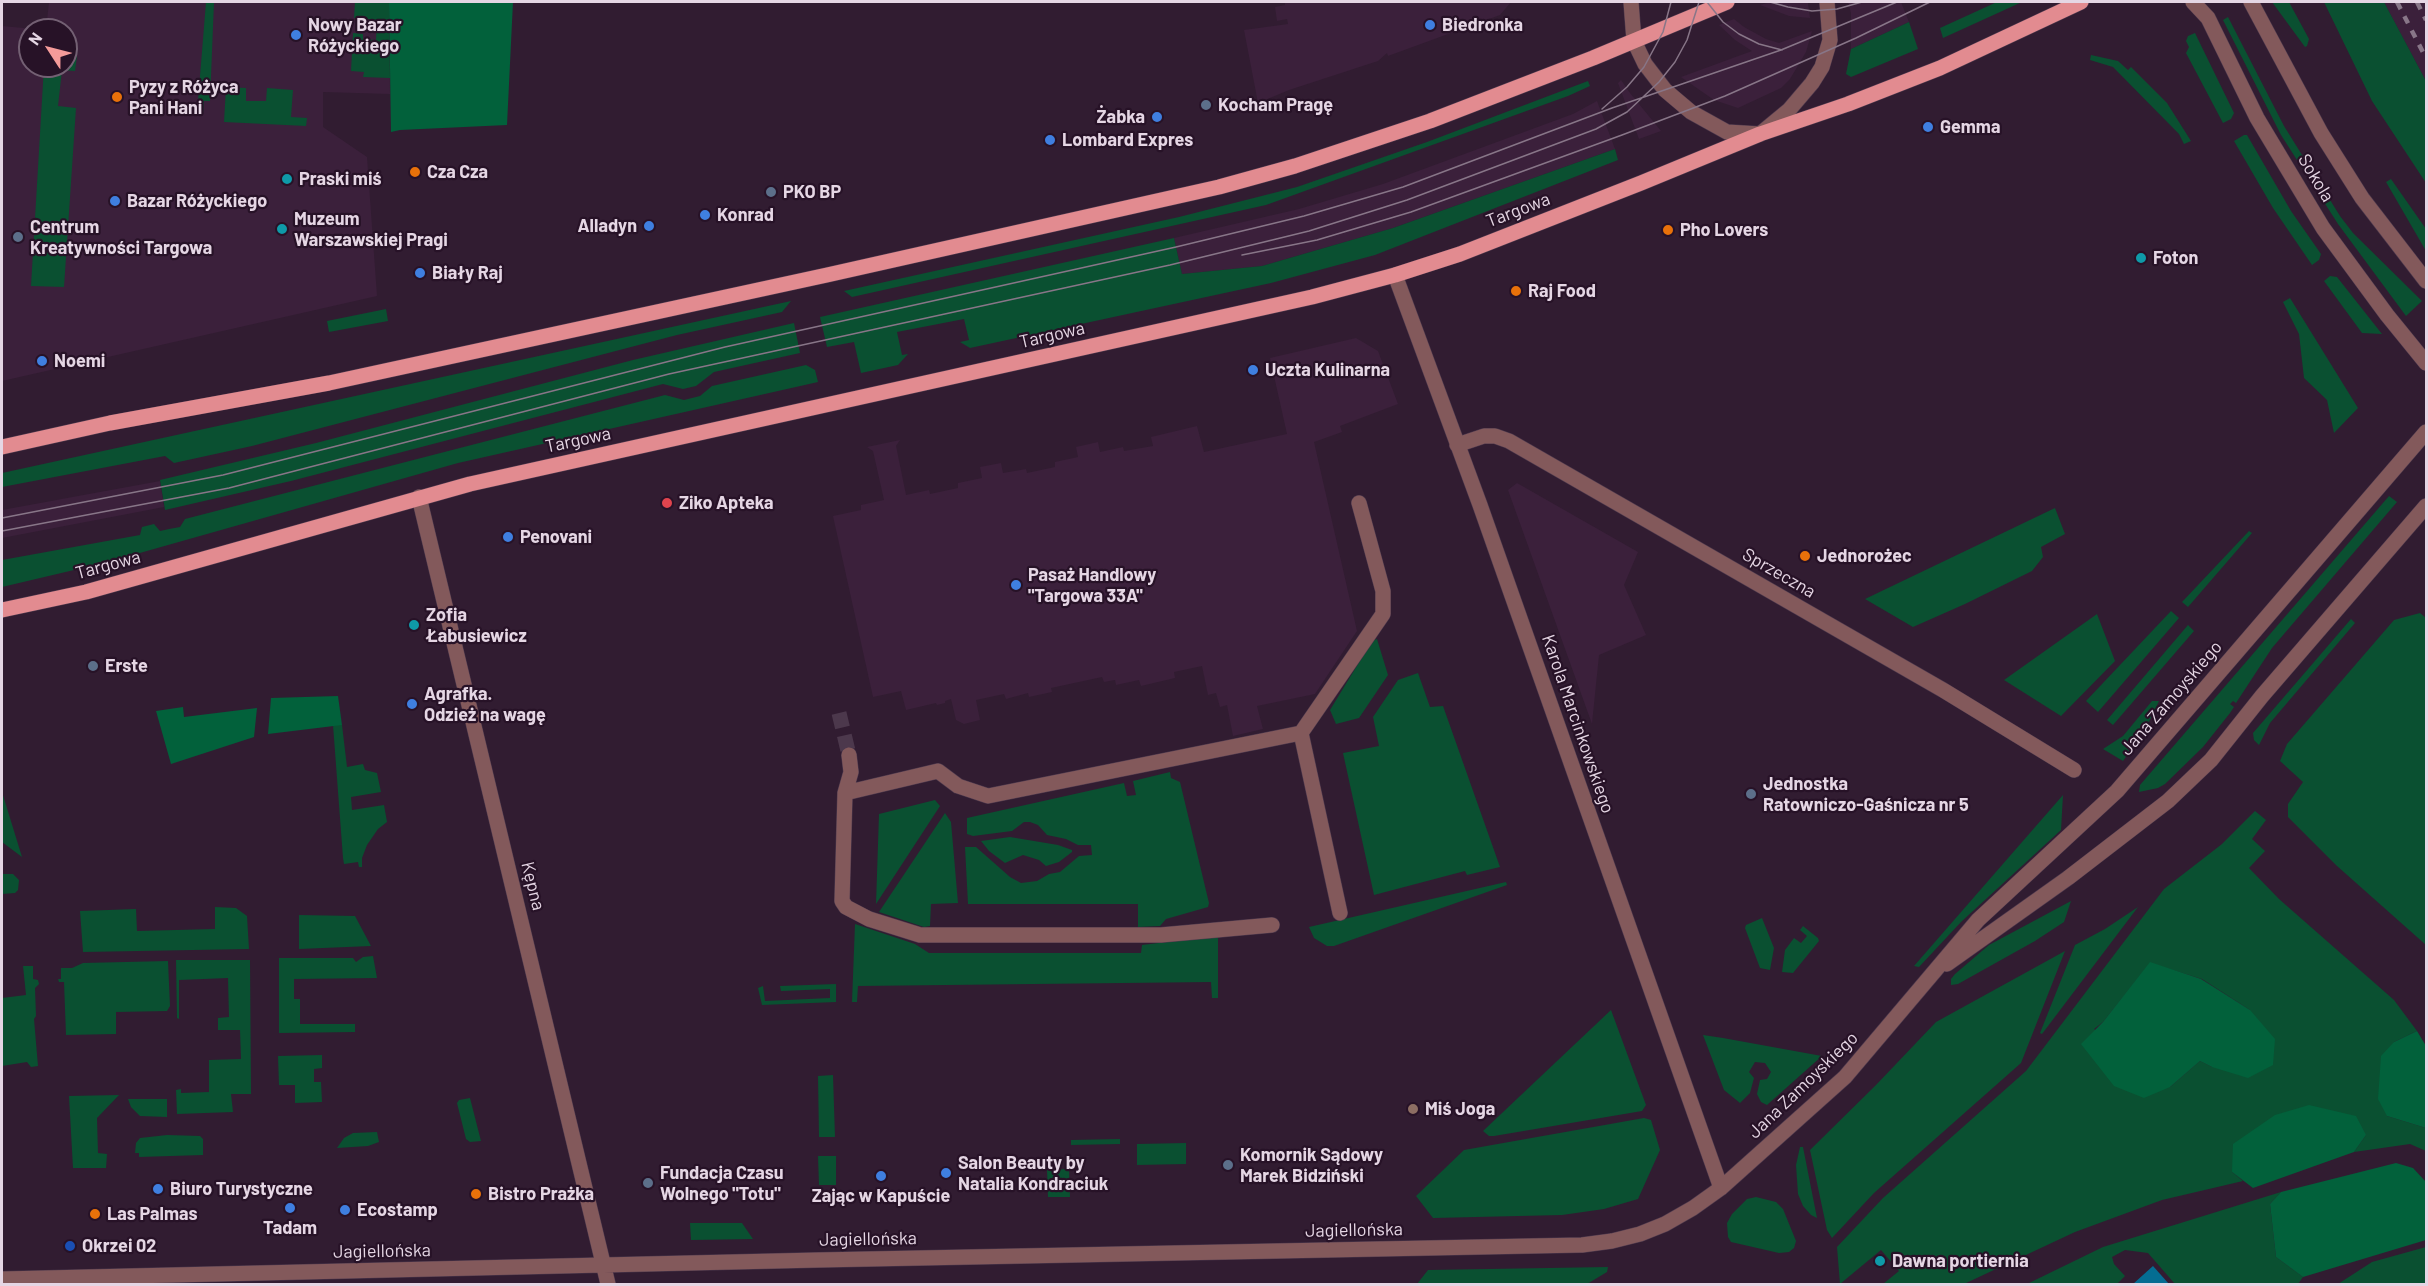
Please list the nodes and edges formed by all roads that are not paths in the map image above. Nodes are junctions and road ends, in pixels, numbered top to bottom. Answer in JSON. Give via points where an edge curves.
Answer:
{"nodes":[{"id":1,"x":1631,"y":2,"type":"edge"},
{"id":2,"x":1727,"y":2,"type":"edge"},
{"id":3,"x":1827,"y":2,"type":"edge"},
{"id":4,"x":2081,"y":2,"type":"edge"},
{"id":5,"x":2193,"y":2,"type":"edge"},
{"id":6,"x":2251,"y":2,"type":"edge"},
{"id":7,"x":1634,"y":40,"type":"junction"},
{"id":8,"x":1760,"y":134,"type":"junction"},
{"id":9,"x":1395,"y":274,"type":"junction"},
{"id":10,"x":2427,"y":281,"type":"edge"},
{"id":11,"x":2427,"y":363,"type":"edge"},
{"id":12,"x":2427,"y":432,"type":"edge"},
{"id":13,"x":1457,"y":445,"type":"junction"},
{"id":14,"x":2,"y":447,"type":"edge"},
{"id":15,"x":419,"y":497,"type":"junction"},
{"id":16,"x":1359,"y":503,"type":"dead end"},
{"id":17,"x":2427,"y":506,"type":"edge"},
{"id":18,"x":2,"y":610,"type":"edge"},
{"id":19,"x":1301,"y":733,"type":"junction"},
{"id":20,"x":849,"y":755,"type":"tunnel mouth"},
{"id":21,"x":2074,"y":770,"type":"dead end"},
{"id":22,"x":845,"y":793,"type":"junction"},
{"id":23,"x":1340,"y":913,"type":"dead end"},
{"id":24,"x":1272,"y":925,"type":"dead end"},
{"id":25,"x":1930,"y":976,"type":"junction"},
{"id":26,"x":1721,"y":1188,"type":"junction"},
{"id":27,"x":603,"y":1264,"type":"junction"},
{"id":28,"x":2,"y":1279,"type":"edge"},
{"id":29,"x":608,"y":1284,"type":"edge"}],
"edges":[{"from":1,"to":7,"type":"street"},
{"from":2,"to":7,"type":"main road"},
{"from":3,"to":8,"type":"street","via":[[1830,40],[1822,67],[1789,110]]},
{"from":4,"to":8,"type":"main road","name":"Targowa","via":[[1940,68]]},
{"from":5,"to":11,"type":"street","name":"Sokola","via":[[2208,18],[2257,118],[2323,228]]},
{"from":6,"to":10,"type":"street","name":"Sokola","via":[[2350,180]]},
{"from":7,"to":8,"type":"street","via":[[1652,74],[1691,112],[1727,132]]},
{"from":7,"to":14,"type":"main road","via":[[1419,124],[1295,166],[1208,189],[329,383]]},
{"from":8,"to":9,"type":"main road","name":"Targowa","via":[[1460,254]]},
{"from":9,"to":13,"type":"street","name":"Karola Marcinkowskiego"},
{"from":9,"to":15,"type":"main road","name":"Targowa","via":[[1312,297]]},
{"from":12,"to":25,"type":"street","name":"Jana Zamoyskiego","via":[[2116,791],[1978,920]]},
{"from":13,"to":21,"type":"street","name":"Sprzeczna","via":[[1484,436],[1509,441],[1943,690]]},
{"from":13,"to":26,"type":"street","name":"Karola Marcinkowskiego"},
{"from":15,"to":18,"type":"main road","name":"Targowa","via":[[86,592]]},
{"from":15,"to":27,"type":"street","name":"Kępna"},
{"from":16,"to":19,"type":"street","via":[[1383,591],[1383,614]]},
{"from":17,"to":25,"type":"street","name":"Jana Zamoyskiego","via":[[2211,760],[2168,801]]},
{"from":19,"to":22,"type":"street","via":[[988,796],[958,786],[938,771]]},
{"from":19,"to":23,"type":"street"},
{"from":20,"to":22,"type":"street","via":[[851,772]]},
{"from":22,"to":24,"type":"street","via":[[842,901],[846,907],[893,928],[920,935],[1161,935]]},
{"from":25,"to":26,"type":"street","name":"Jana Zamoyskiego","via":[[1845,1077]]},
{"from":26,"to":27,"type":"street","name":"Jagiellońska","via":[[1665,1224],[1612,1241],[1582,1245]]},
{"from":27,"to":28,"type":"street","name":"Jagiellońska"},
{"from":27,"to":29,"type":"street","name":"Kępna"}]}
